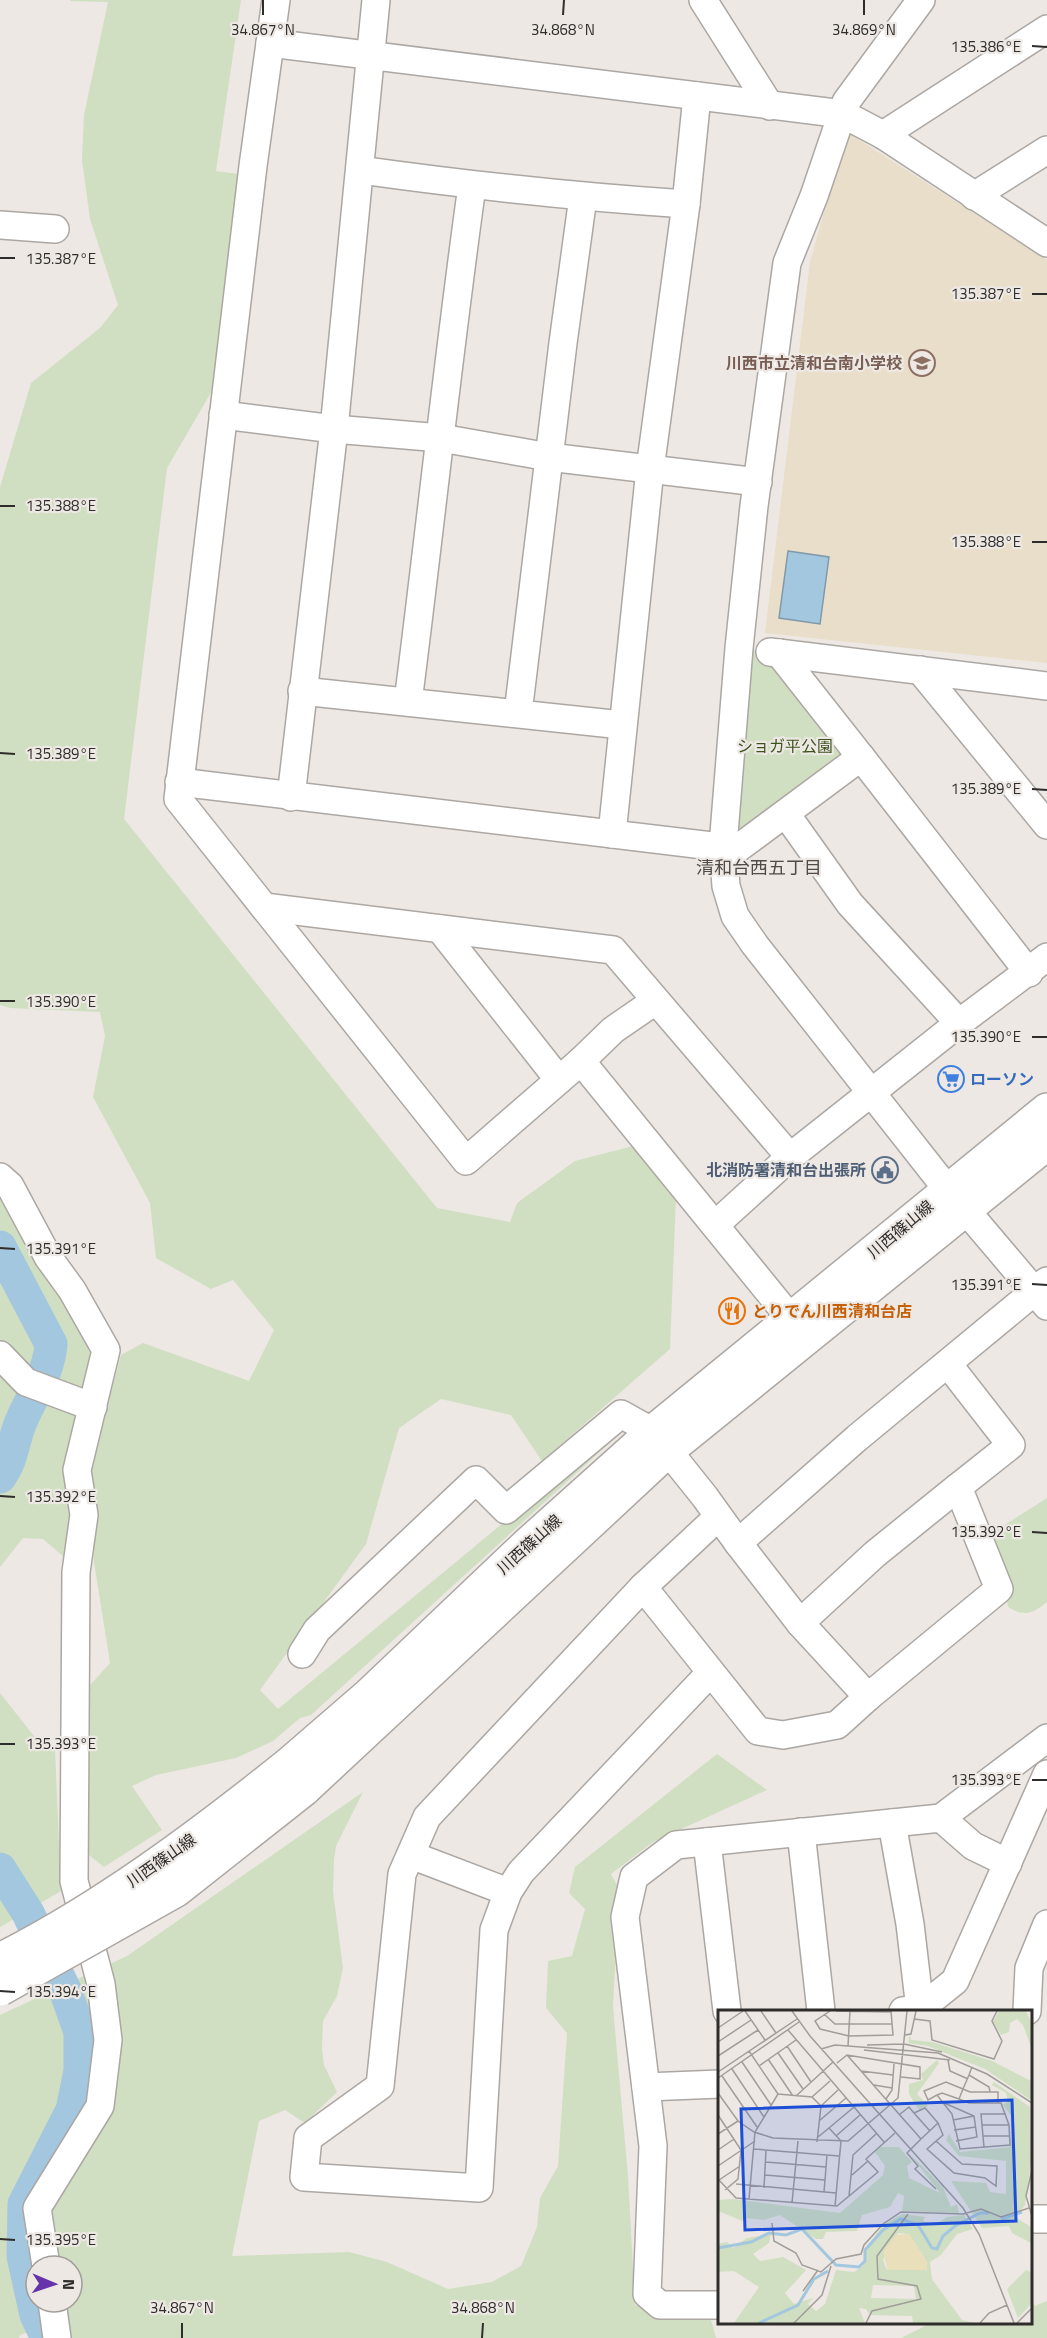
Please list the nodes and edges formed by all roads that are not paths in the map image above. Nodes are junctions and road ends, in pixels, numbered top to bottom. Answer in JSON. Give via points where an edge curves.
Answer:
{"nodes":[{"id":1,"x":276,"y":0,"type":"edge"},
{"id":2,"x":376,"y":0,"type":"edge"},
{"id":3,"x":703,"y":0,"type":"edge"},
{"id":4,"x":921,"y":0,"type":"edge"},
{"id":5,"x":1047,"y":29,"type":"edge"},
{"id":6,"x":270,"y":43,"type":"junction"},
{"id":7,"x":370,"y":57,"type":"junction"},
{"id":8,"x":697,"y":96,"type":"junction"},
{"id":9,"x":770,"y":106,"type":"junction"},
{"id":10,"x":843,"y":114,"type":"junction"},
{"id":11,"x":883,"y":135,"type":"junction"},
{"id":12,"x":1047,"y":150,"type":"edge"},
{"id":13,"x":360,"y":170,"type":"junction"},
{"id":14,"x":472,"y":186,"type":"junction"},
{"id":15,"x":974,"y":196,"type":"junction"},
{"id":16,"x":583,"y":197,"type":"junction"},
{"id":17,"x":686,"y":204,"type":"junction"},
{"id":18,"x":0,"y":225,"type":"edge"},
{"id":19,"x":55,"y":229,"type":"dead end"},
{"id":20,"x":1047,"y":243,"type":"edge"},
{"id":21,"x":223,"y":415,"type":"junction"},
{"id":22,"x":334,"y":429,"type":"junction"},
{"id":23,"x":441,"y":438,"type":"junction"},
{"id":24,"x":549,"y":457,"type":"junction"},
{"id":25,"x":650,"y":469,"type":"junction"},
{"id":26,"x":758,"y":482,"type":"junction"},
{"id":27,"x":739,"y":648,"type":"junction"},
{"id":28,"x":779,"y":653,"type":"junction"},
{"id":29,"x":920,"y":670,"type":"junction"},
{"id":30,"x":1047,"y":686,"type":"edge"},
{"id":31,"x":302,"y":691,"type":"junction"},
{"id":32,"x":408,"y":702,"type":"junction"},
{"id":33,"x":518,"y":713,"type":"junction"},
{"id":34,"x":622,"y":725,"type":"junction"},
{"id":35,"x":861,"y":757,"type":"junction"},
{"id":36,"x":179,"y":782,"type":"junction"},
{"id":37,"x":291,"y":797,"type":"junction"},
{"id":38,"x":786,"y":814,"type":"junction"},
{"id":39,"x":1047,"y":825,"type":"edge"},
{"id":40,"x":612,"y":834,"type":"junction"},
{"id":41,"x":723,"y":846,"type":"junction"},
{"id":42,"x":264,"y":907,"type":"junction"},
{"id":43,"x":440,"y":929,"type":"junction"},
{"id":44,"x":1038,"y":965,"type":"edge"},
{"id":45,"x":655,"y":1001,"type":"junction"},
{"id":46,"x":959,"y":1023,"type":"junction"},
{"id":47,"x":581,"y":1061,"type":"junction"},
{"id":48,"x":559,"y":1080,"type":"junction"},
{"id":49,"x":872,"y":1092,"type":"junction"},
{"id":50,"x":1047,"y":1110,"type":"edge"},
{"id":51,"x":1047,"y":1143,"type":"edge"},
{"id":52,"x":790,"y":1157,"type":"junction"},
{"id":53,"x":0,"y":1177,"type":"edge"},
{"id":54,"x":956,"y":1200,"type":"junction"},
{"id":55,"x":715,"y":1225,"type":"junction"},
{"id":56,"x":1043,"y":1292,"type":"edge"},
{"id":57,"x":791,"y":1319,"type":"junction"},
{"id":58,"x":0,"y":1355,"type":"edge"},
{"id":59,"x":948,"y":1364,"type":"junction"},
{"id":60,"x":88,"y":1405,"type":"junction"},
{"id":61,"x":661,"y":1441,"type":"junction"},
{"id":62,"x":958,"y":1487,"type":"junction"},
{"id":63,"x":718,"y":1517,"type":"junction"},
{"id":64,"x":738,"y":1543,"type":"junction"},
{"id":65,"x":644,"y":1587,"type":"junction"},
{"id":66,"x":800,"y":1623,"type":"junction"},
{"id":67,"x":302,"y":1654,"type":"dead end"},
{"id":68,"x":711,"y":1672,"type":"junction"},
{"id":69,"x":868,"y":1697,"type":"junction"},
{"id":70,"x":1047,"y":1738,"type":"edge"},
{"id":71,"x":1047,"y":1774,"type":"edge"},
{"id":72,"x":296,"y":1777,"type":"junction"},
{"id":73,"x":941,"y":1818,"type":"junction"},
{"id":74,"x":892,"y":1823,"type":"junction"},
{"id":75,"x":801,"y":1832,"type":"junction"},
{"id":76,"x":707,"y":1842,"type":"junction"},
{"id":77,"x":411,"y":1855,"type":"junction"},
{"id":78,"x":1008,"y":1863,"type":"junction"},
{"id":79,"x":508,"y":1892,"type":"junction"},
{"id":80,"x":1047,"y":1924,"type":"edge"},
{"id":81,"x":0,"y":1960,"type":"edge"},
{"id":82,"x":0,"y":1989,"type":"edge"},
{"id":83,"x":727,"y":2010,"type":"edge"},
{"id":84,"x":821,"y":2010,"type":"edge"},
{"id":85,"x":912,"y":2010,"type":"edge"},
{"id":86,"x":1027,"y":2010,"type":"edge"},
{"id":87,"x":718,"y":2084,"type":"edge"},
{"id":88,"x":646,"y":2087,"type":"junction"},
{"id":89,"x":44,"y":2254,"type":"edge"},
{"id":90,"x":718,"y":2305,"type":"edge"},
{"id":91,"x":54,"y":2314,"type":"edge"},
{"id":92,"x":57,"y":2338,"type":"edge"}],
"edges":[{"from":1,"to":6,"type":"street"},
{"from":2,"to":7,"type":"street"},
{"from":3,"to":9,"type":"street"},
{"from":4,"to":10,"type":"street","via":[[846,102]]},
{"from":5,"to":11,"type":"street"},
{"from":6,"to":7,"type":"street"},
{"from":6,"to":21,"type":"street"},
{"from":7,"to":8,"type":"street"},
{"from":7,"to":13,"type":"street"},
{"from":8,"to":9,"type":"street"},
{"from":8,"to":17,"type":"street"},
{"from":9,"to":10,"type":"street"},
{"from":10,"to":11,"type":"street"},
{"from":10,"to":26,"type":"street","via":[[786,262]]},
{"from":11,"to":15,"type":"street"},
{"from":12,"to":15,"type":"street"},
{"from":13,"to":14,"type":"street"},
{"from":13,"to":22,"type":"street"},
{"from":14,"to":16,"type":"street"},
{"from":14,"to":23,"type":"street"},
{"from":15,"to":20,"type":"street"},
{"from":16,"to":17,"type":"street"},
{"from":16,"to":24,"type":"street"},
{"from":17,"to":25,"type":"street"},
{"from":18,"to":19,"type":"street"},
{"from":21,"to":22,"type":"street"},
{"from":21,"to":36,"type":"street"},
{"from":22,"to":23,"type":"street"},
{"from":22,"to":31,"type":"street"},
{"from":23,"to":24,"type":"street"},
{"from":23,"to":32,"type":"street"},
{"from":24,"to":25,"type":"street"},
{"from":24,"to":33,"type":"street"},
{"from":25,"to":26,"type":"street"},
{"from":25,"to":34,"type":"street"},
{"from":26,"to":27,"type":"street"},
{"from":27,"to":28,"type":"street"},
{"from":27,"to":41,"type":"street"},
{"from":28,"to":29,"type":"street"},
{"from":28,"to":35,"type":"street"},
{"from":29,"to":30,"type":"street"},
{"from":29,"to":39,"type":"street"},
{"from":31,"to":32,"type":"street"},
{"from":31,"to":37,"type":"street"},
{"from":32,"to":33,"type":"street"},
{"from":33,"to":34,"type":"street"},
{"from":34,"to":40,"type":"street"},
{"from":35,"to":38,"type":"street"},
{"from":35,"to":44,"type":"street"},
{"from":36,"to":37,"type":"street"},
{"from":36,"to":42,"type":"street","via":[[178,800]]},
{"from":37,"to":40,"type":"street"},
{"from":38,"to":41,"type":"street","via":[[737,849]]},
{"from":38,"to":46,"type":"street","via":[[850,904]]},
{"from":40,"to":41,"type":"street"},
{"from":41,"to":49,"type":"street","via":[[726,886],[735,916]]},
{"from":42,"to":43,"type":"street"},
{"from":42,"to":48,"type":"street","via":[[466,1161]]},
{"from":43,"to":45,"type":"street","via":[[613,950]]},
{"from":43,"to":48,"type":"street"},
{"from":44,"to":46,"type":"street"},
{"from":45,"to":47,"type":"street","via":[[613,1030]]},
{"from":45,"to":52,"type":"street"},
{"from":46,"to":49,"type":"street"},
{"from":47,"to":48,"type":"street"},
{"from":47,"to":55,"type":"street"},
{"from":49,"to":52,"type":"street"},
{"from":49,"to":54,"type":"street"},
{"from":50,"to":54,"type":"main road","name":"川西篠山線"},
{"from":51,"to":54,"type":"main road","name":"川西篠山線"},
{"from":52,"to":55,"type":"street"},
{"from":53,"to":60,"type":"street","via":[[10,1186],[48,1257],[106,1350]]},
{"from":54,"to":56,"type":"street"},
{"from":54,"to":57,"type":"main road","name":"川西篠山線"},
{"from":54,"to":61,"type":"main road","name":"川西篠山線"},
{"from":55,"to":57,"type":"street"},
{"from":56,"to":59,"type":"street"},
{"from":57,"to":61,"type":"main road","name":"川西篠山線"},
{"from":58,"to":60,"type":"street","via":[[26,1382]]},
{"from":59,"to":62,"type":"street","via":[[1011,1445]]},
{"from":59,"to":64,"type":"street"},
{"from":60,"to":89,"type":"street","via":[[77,1470],[84,1515],[76,1572],[74,1881],[100,1984],[108,2040],[100,2106],[37,2208]]},
{"from":61,"to":63,"type":"street"},
{"from":61,"to":67,"type":"street","via":[[621,1414],[506,1510],[476,1479],[317,1630]]},
{"from":61,"to":72,"type":"main road","name":"川西篠山線"},
{"from":62,"to":66,"type":"street","via":[[875,1554]]},
{"from":62,"to":69,"type":"street","via":[[999,1589]]},
{"from":63,"to":64,"type":"street"},
{"from":63,"to":65,"type":"street"},
{"from":64,"to":66,"type":"street"},
{"from":65,"to":68,"type":"street"},
{"from":65,"to":77,"type":"street","via":[[427,1816]]},
{"from":66,"to":69,"type":"street"},
{"from":68,"to":69,"type":"street","via":[[758,1731],[783,1735],[837,1725]]},
{"from":68,"to":79,"type":"street","via":[[522,1872]]},
{"from":70,"to":73,"type":"street"},
{"from":71,"to":78,"type":"street"},
{"from":72,"to":81,"type":"main road","name":"川西篠山線","bridge":true,"via":[[229,1812],[128,1884]]},
{"from":72,"to":82,"type":"main road","name":"川西篠山線","bridge":true,"via":[[176,1890]]},
{"from":73,"to":74,"type":"street"},
{"from":73,"to":78,"type":"street","via":[[973,1846]]},
{"from":74,"to":75,"type":"street"},
{"from":74,"to":85,"type":"street","via":[[910,1924]]},
{"from":75,"to":76,"type":"street"},
{"from":75,"to":84,"type":"street"},
{"from":76,"to":83,"type":"street"},
{"from":76,"to":88,"type":"street","via":[[676,1845],[634,1877],[625,1917]]},
{"from":77,"to":79,"type":"street"},
{"from":77,"to":79,"type":"street","via":[[402,1874],[380,2086],[309,2138],[304,2177],[479,2188],[494,1930]]},
{"from":78,"to":85,"type":"street","via":[[956,1981]]},
{"from":80,"to":86,"type":"street","via":[[1029,1968]]},
{"from":87,"to":88,"type":"street"},
{"from":88,"to":90,"type":"street","via":[[653,2146],[647,2294],[660,2305]]},
{"from":91,"to":92,"type":"street"}]}
